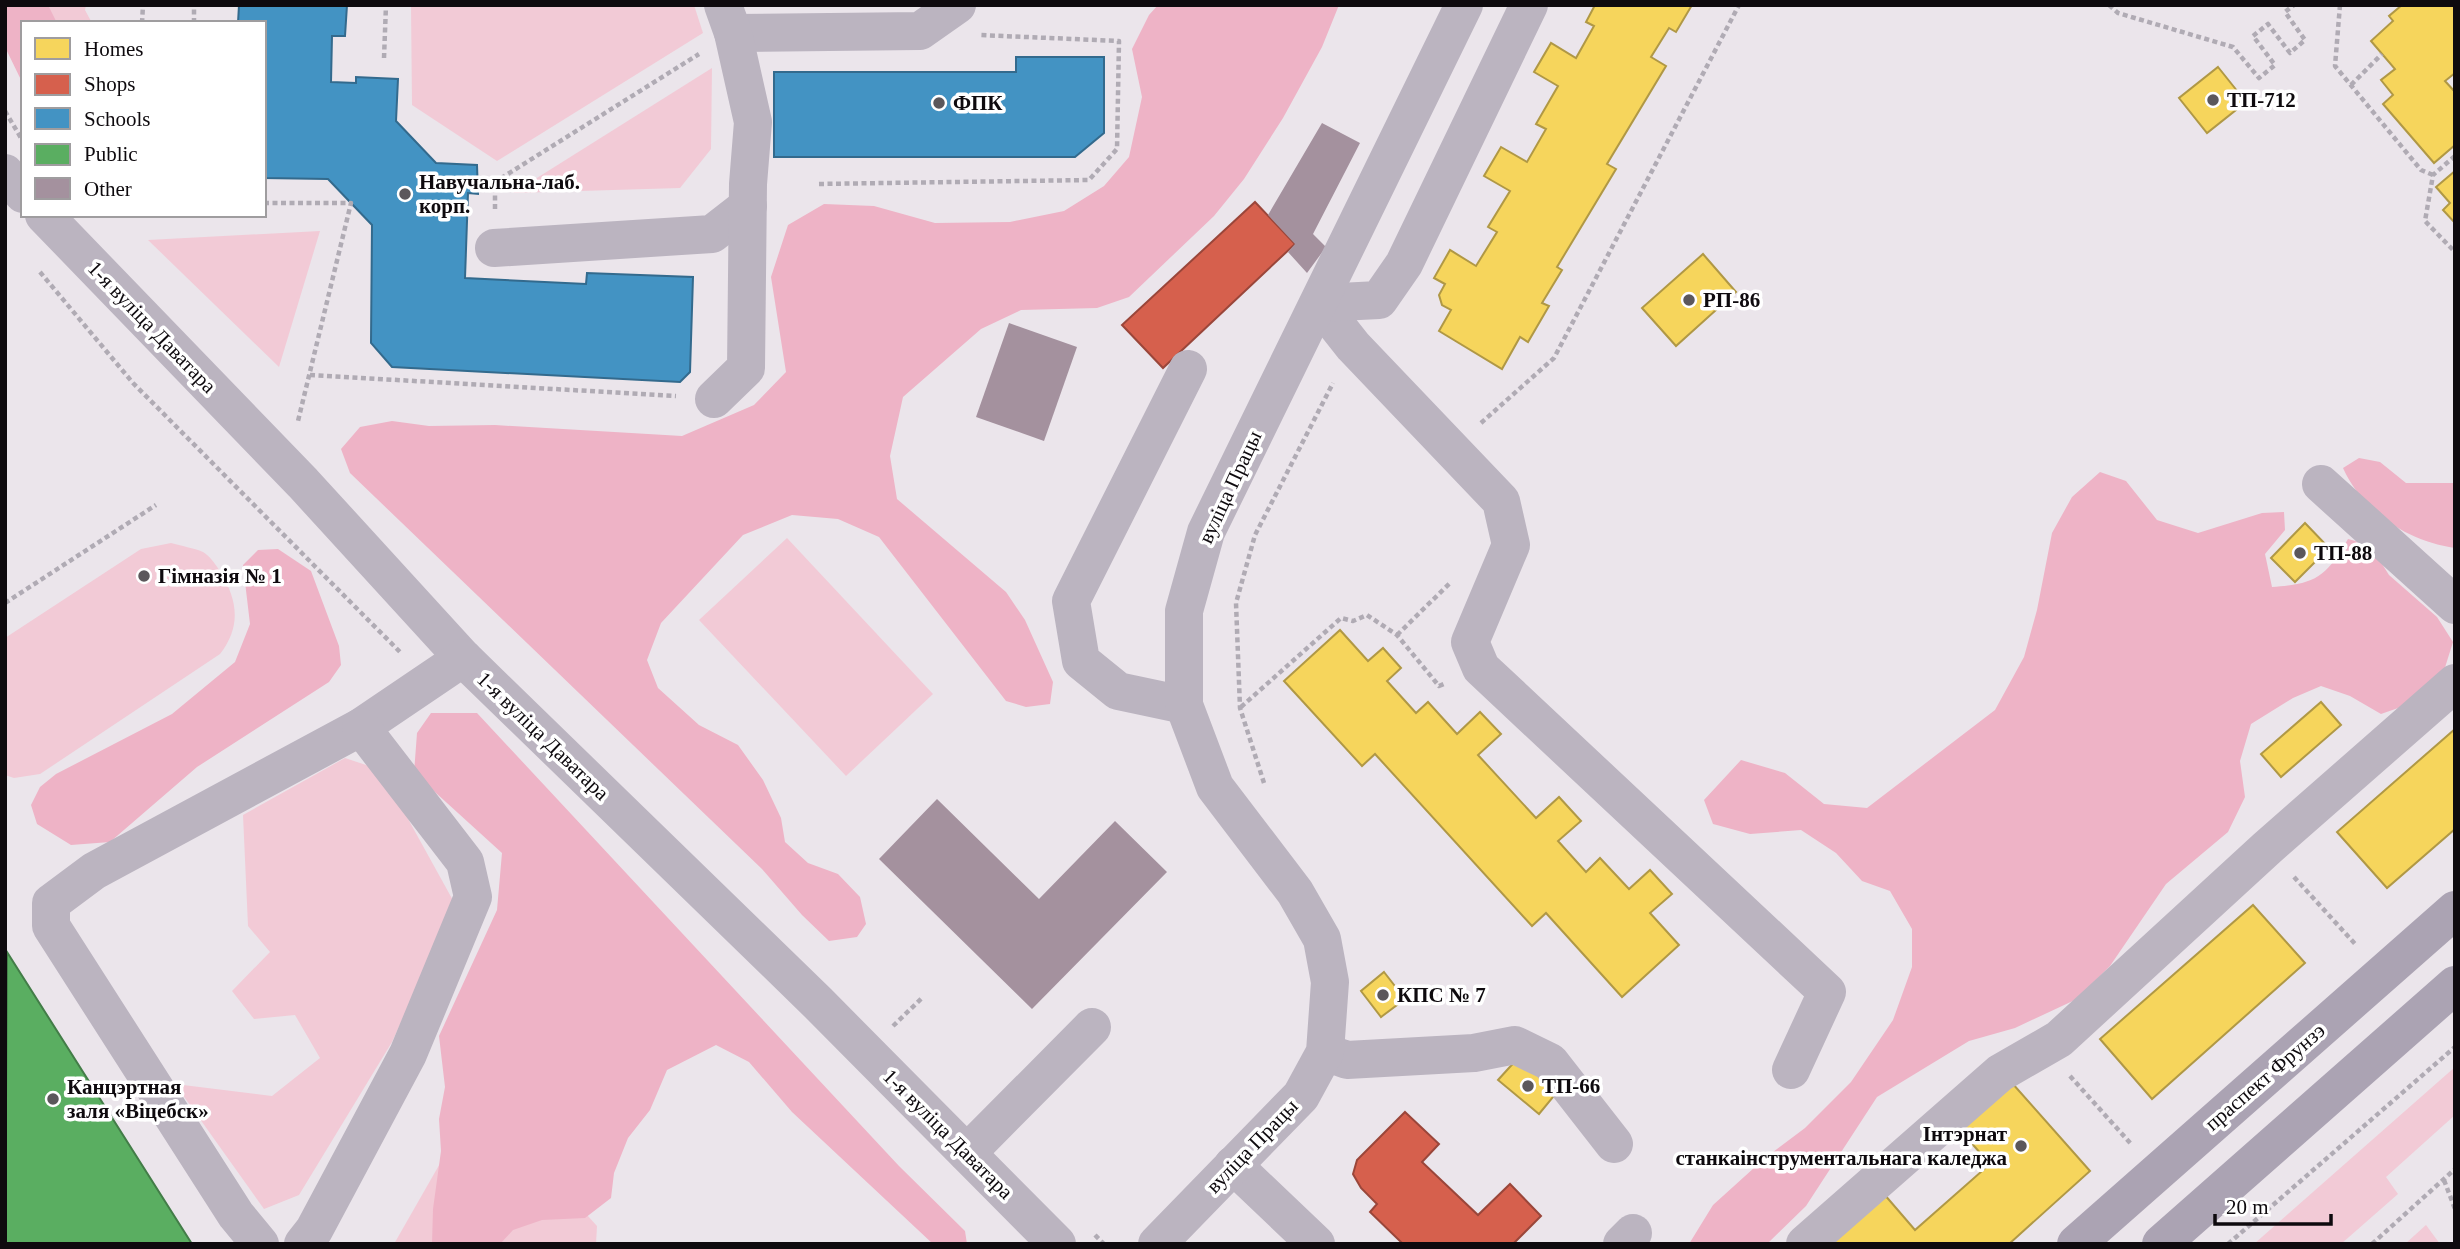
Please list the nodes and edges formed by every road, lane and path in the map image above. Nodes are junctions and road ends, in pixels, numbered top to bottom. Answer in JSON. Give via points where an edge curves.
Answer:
{"nodes":[{"id":1,"x":386,"y":5,"type":"edge"},
{"id":2,"x":957,"y":5,"type":"edge"},
{"id":3,"x":1464,"y":5,"type":"edge"},
{"id":4,"x":1529,"y":5,"type":"edge"},
{"id":5,"x":1740,"y":5,"type":"edge"},
{"id":6,"x":2109,"y":5,"type":"edge"},
{"id":7,"x":2294,"y":5,"type":"edge"},
{"id":8,"x":2340,"y":5,"type":"edge"},
{"id":9,"x":728,"y":19,"type":"edge"},
{"id":10,"x":990,"y":36,"type":"dead end"},
{"id":11,"x":2382,"y":54,"type":"dead end"},
{"id":12,"x":384,"y":58,"type":"dead end"},
{"id":13,"x":2351,"y":85,"type":"junction"},
{"id":14,"x":5,"y":111,"type":"edge"},
{"id":15,"x":21,"y":138,"type":"edge"},
{"id":16,"x":2455,"y":156,"type":"edge"},
{"id":17,"x":5,"y":173,"type":"edge"},
{"id":18,"x":2433,"y":175,"type":"junction"},
{"id":19,"x":819,"y":184,"type":"dead end"},
{"id":20,"x":21,"y":192,"type":"edge"},
{"id":21,"x":266,"y":203,"type":"edge"},
{"id":22,"x":748,"y":206,"type":"junction"},
{"id":23,"x":46,"y":217,"type":"edge"},
{"id":24,"x":494,"y":248,"type":"joint"},
{"id":25,"x":2455,"y":252,"type":"edge"},
{"id":26,"x":1319,"y":303,"type":"junction"},
{"id":27,"x":1353,"y":346,"type":"junction"},
{"id":28,"x":1188,"y":369,"type":"dead end"},
{"id":29,"x":310,"y":375,"type":"junction"},
{"id":30,"x":714,"y":399,"type":"joint"},
{"id":31,"x":296,"y":429,"type":"dead end"},
{"id":32,"x":1452,"y":449,"type":"junction"},
{"id":33,"x":2321,"y":484,"type":"dead end"},
{"id":34,"x":156,"y":505,"type":"dead end"},
{"id":35,"x":1455,"y":578,"type":"dead end"},
{"id":36,"x":5,"y":603,"type":"edge"},
{"id":37,"x":2455,"y":605,"type":"edge"},
{"id":38,"x":1397,"y":635,"type":"junction"},
{"id":39,"x":463,"y":658,"type":"junction"},
{"id":40,"x":1451,"y":681,"type":"dead end"},
{"id":41,"x":2455,"y":683,"type":"edge"},
{"id":42,"x":1184,"y":705,"type":"junction"},
{"id":43,"x":1240,"y":708,"type":"junction"},
{"id":44,"x":361,"y":727,"type":"junction"},
{"id":45,"x":1267,"y":788,"type":"dead end"},
{"id":46,"x":2267,"y":849,"type":"junction"},
{"id":47,"x":2455,"y":910,"type":"edge"},
{"id":48,"x":2364,"y":953,"type":"dead end"},
{"id":49,"x":2455,"y":985,"type":"edge"},
{"id":50,"x":923,"y":998,"type":"dead end"},
{"id":51,"x":1092,"y":1027,"type":"dead end"},
{"id":52,"x":890,"y":1029,"type":"dead end"},
{"id":53,"x":2044,"y":1047,"type":"junction"},
{"id":54,"x":2455,"y":1047,"type":"edge"},
{"id":55,"x":1325,"y":1052,"type":"junction"},
{"id":56,"x":1791,"y":1070,"type":"dead end"},
{"id":57,"x":1614,"y":1144,"type":"dead end"},
{"id":58,"x":2138,"y":1152,"type":"dead end"},
{"id":59,"x":967,"y":1153,"type":"junction"},
{"id":60,"x":1233,"y":1165,"type":"junction"},
{"id":61,"x":2455,"y":1169,"type":"edge"},
{"id":62,"x":2444,"y":1180,"type":"junction"},
{"id":63,"x":2455,"y":1209,"type":"edge"},
{"id":64,"x":260,"y":1244,"type":"edge"},
{"id":65,"x":303,"y":1244,"type":"edge"},
{"id":66,"x":1057,"y":1244,"type":"edge"},
{"id":67,"x":1157,"y":1244,"type":"edge"},
{"id":68,"x":1315,"y":1244,"type":"edge"},
{"id":69,"x":1805,"y":1244,"type":"edge"},
{"id":70,"x":2076,"y":1244,"type":"edge"},
{"id":71,"x":2161,"y":1244,"type":"edge"},
{"id":72,"x":2228,"y":1244,"type":"edge"},
{"id":73,"x":2372,"y":1244,"type":"edge"}],
"edges":[{"from":1,"to":12,"type":"path"},
{"from":2,"to":9,"type":"street","via":[[920,31]]},
{"from":3,"to":26,"type":"street","name":"вуліца Працы"},
{"from":4,"to":26,"type":"street","via":[[1398,273],[1378,300]]},
{"from":5,"to":32,"type":"path","via":[[1554,358]]},
{"from":6,"to":7,"type":"path","via":[[2118,13],[2233,47],[2259,78],[2275,65],[2253,36],[2269,24],[2290,52],[2305,40],[2285,12]]},
{"from":8,"to":13,"type":"path","via":[[2335,66]]},
{"from":9,"to":22,"type":"street","via":[[753,122]]},
{"from":9,"to":24,"type":"path","via":[[495,182]]},
{"from":10,"to":19,"type":"path","via":[[1119,41],[1117,149],[1089,180]]},
{"from":11,"to":13,"type":"path"},
{"from":13,"to":18,"type":"path","via":[[2421,170]]},
{"from":14,"to":15,"type":"path"},
{"from":16,"to":18,"type":"path"},
{"from":17,"to":20,"type":"street"},
{"from":18,"to":25,"type":"path","via":[[2425,221]]},
{"from":21,"to":29,"type":"path","via":[[351,202]]},
{"from":22,"to":24,"type":"street","via":[[712,234]]},
{"from":22,"to":30,"type":"street","via":[[746,368]]},
{"from":23,"to":39,"type":"street","name":"1-я вуліца Даватара","via":[[303,483]]},
{"from":26,"to":27,"type":"street"},
{"from":26,"to":42,"type":"street","name":"вуліца Працы","via":[[1206,532],[1184,611]]},
{"from":27,"to":32,"type":"street"},
{"from":27,"to":43,"type":"path","via":[[1255,535],[1236,603]]},
{"from":28,"to":42,"type":"street","via":[[1071,601],[1081,661],[1118,691]]},
{"from":29,"to":30,"type":"path"},
{"from":29,"to":31,"type":"path"},
{"from":32,"to":56,"type":"street","via":[[1501,501],[1511,545],[1470,642],[1481,668],[1827,992]]},
{"from":33,"to":37,"type":"street"},
{"from":34,"to":36,"type":"path"},
{"from":35,"to":38,"type":"path"},
{"from":38,"to":40,"type":"path","via":[[1439,686]]},
{"from":38,"to":43,"type":"path","via":[[1367,615],[1353,621],[1341,618]]},
{"from":39,"to":44,"type":"street"},
{"from":39,"to":59,"type":"street","name":"1-я вуліца Даватара"},
{"from":41,"to":46,"type":"street"},
{"from":42,"to":55,"type":"street","name":"вуліца Працы","via":[[1215,787],[1295,892],[1322,939],[1330,982]]},
{"from":43,"to":45,"type":"path"},
{"from":44,"to":64,"type":"street","via":[[94,870],[51,903],[51,926],[236,1215]]},
{"from":44,"to":65,"type":"street","via":[[465,862],[473,897],[408,1054]]},
{"from":46,"to":48,"type":"path"},
{"from":46,"to":53,"type":"street","via":[[2059,1039]]},
{"from":47,"to":70,"type":"main road","name":"праспект Фрунзэ"},
{"from":49,"to":71,"type":"main road"},
{"from":50,"to":52,"type":"path"},
{"from":51,"to":59,"type":"street"},
{"from":53,"to":58,"type":"path"},
{"from":53,"to":69,"type":"street","via":[[2000,1073]]},
{"from":54,"to":72,"type":"path"},
{"from":55,"to":57,"type":"street","via":[[1347,1060],[1474,1053],[1515,1045],[1550,1062]]},
{"from":55,"to":60,"type":"street","name":"вуліца Працы","via":[[1301,1096]]},
{"from":59,"to":66,"type":"street","name":"1-я вуліца Даватара"},
{"from":60,"to":67,"type":"street","name":"вуліца Працы"},
{"from":60,"to":68,"type":"street"},
{"from":61,"to":62,"type":"path"},
{"from":62,"to":63,"type":"path"},
{"from":62,"to":73,"type":"path"}]}
